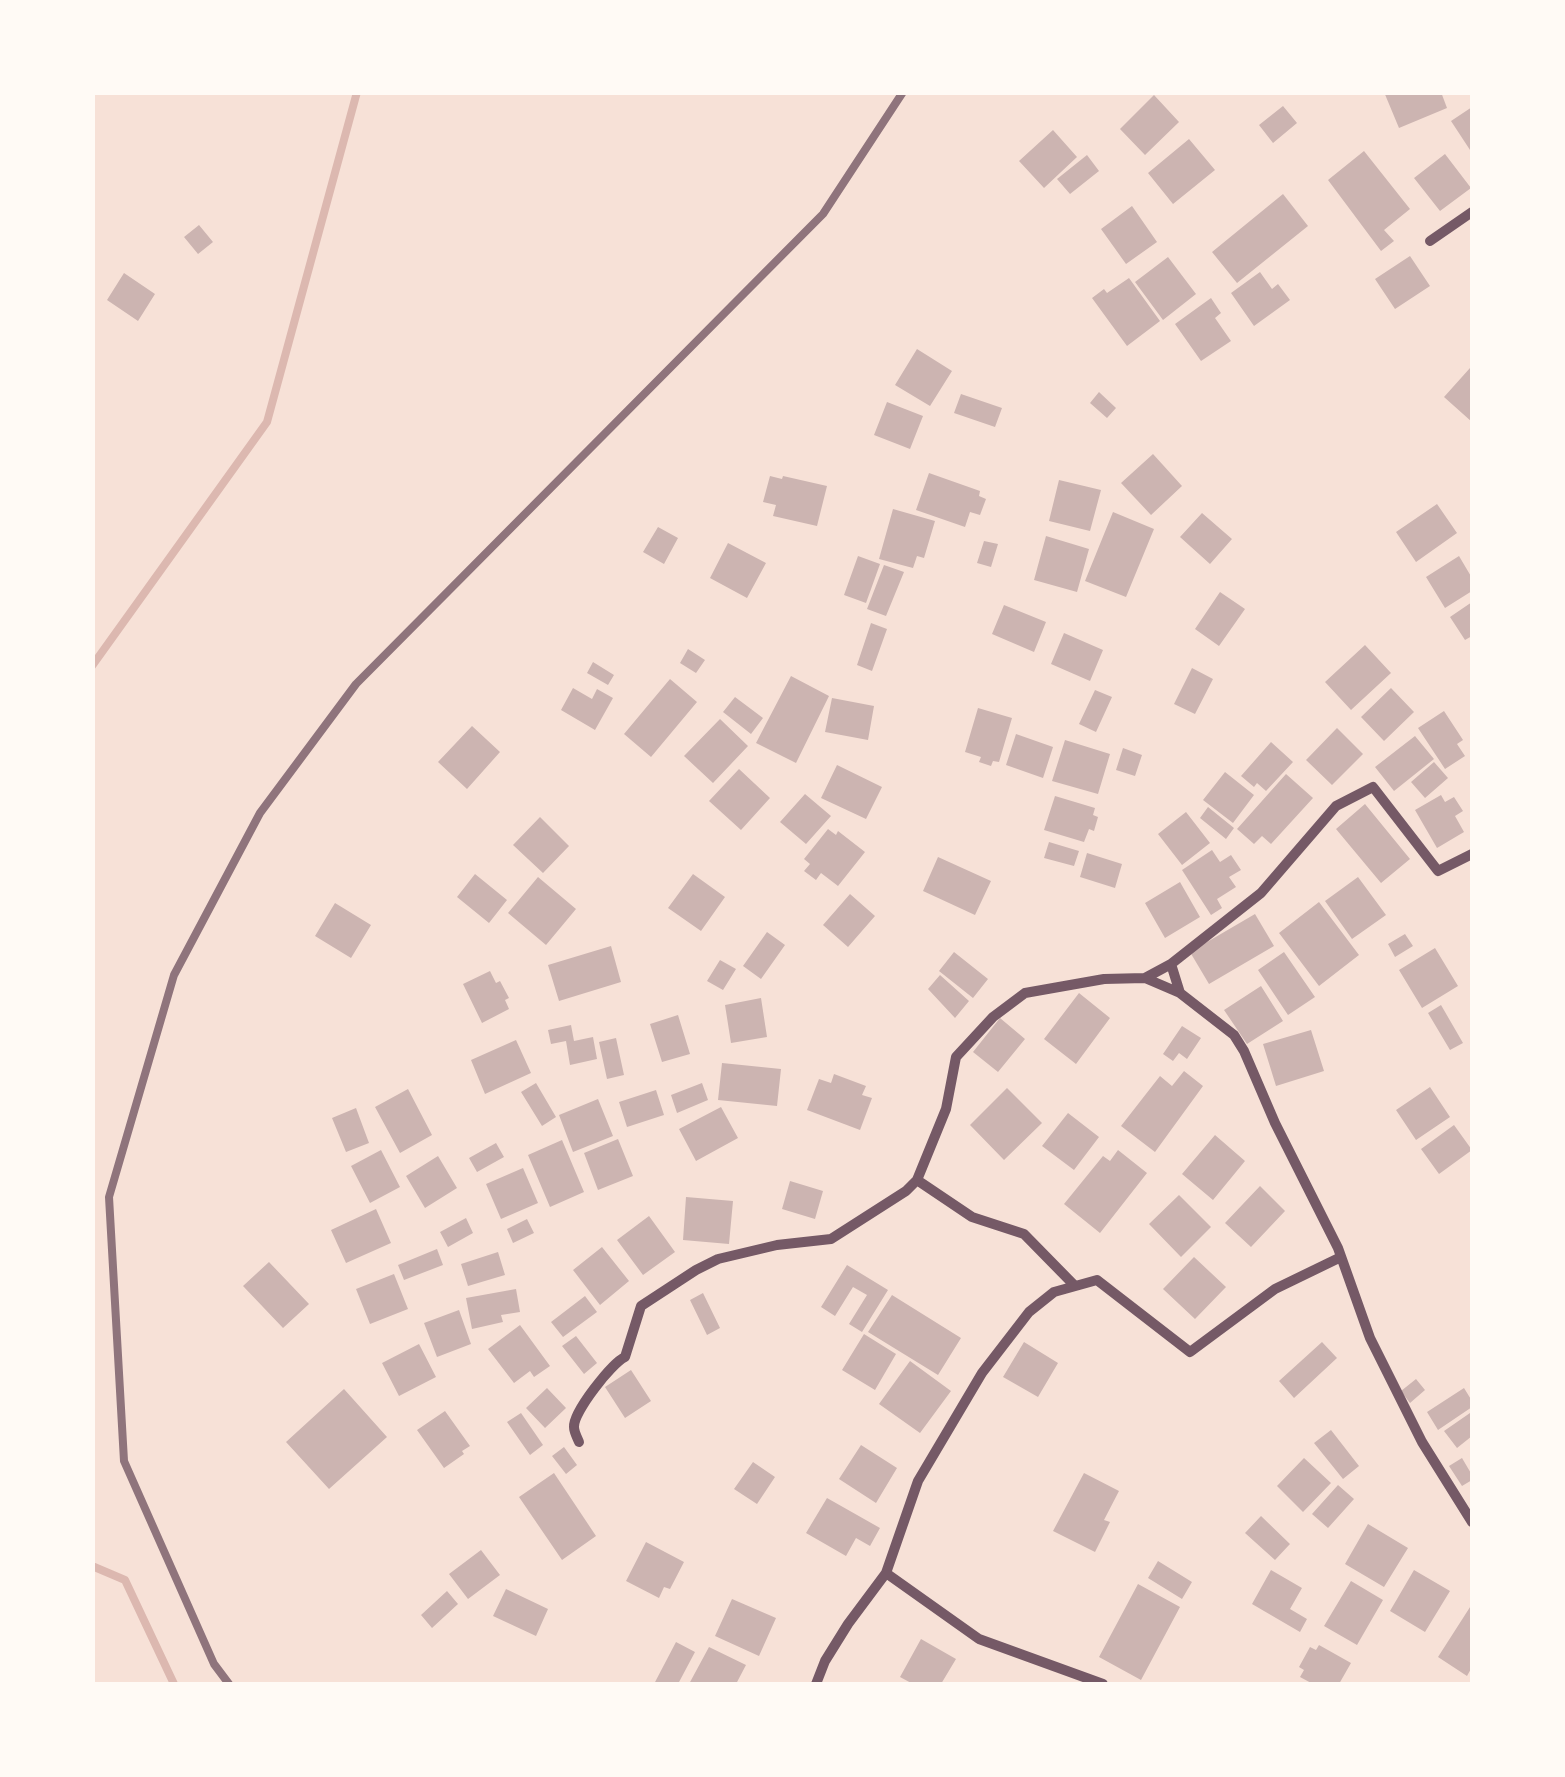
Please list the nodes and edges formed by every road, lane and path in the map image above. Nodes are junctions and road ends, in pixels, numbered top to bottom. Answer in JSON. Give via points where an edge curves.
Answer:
{"nodes":[{"id":1,"x":1472,"y":212,"type":"edge"},
{"id":2,"x":1430,"y":241,"type":"dead end"},
{"id":3,"x":1472,"y":854,"type":"edge"},
{"id":4,"x":1171,"y":964,"type":"junction"},
{"id":5,"x":1145,"y":978,"type":"junction"},
{"id":6,"x":1180,"y":993,"type":"junction"},
{"id":7,"x":918,"y":1180,"type":"junction"},
{"id":8,"x":1341,"y":1257,"type":"junction"},
{"id":9,"x":1074,"y":1286,"type":"junction"},
{"id":10,"x":579,"y":1442,"type":"dead end"},
{"id":11,"x":1472,"y":1522,"type":"edge"},
{"id":12,"x":886,"y":1573,"type":"junction"},
{"id":13,"x":816,"y":1684,"type":"edge"},
{"id":14,"x":1103,"y":1684,"type":"edge"}],
"edges":[{"from":1,"to":2,"type":"street"},
{"from":3,"to":4,"type":"street","via":[[1438,870],[1373,787],[1336,806],[1261,893]]},
{"from":4,"to":5,"type":"street"},
{"from":4,"to":6,"type":"street"},
{"from":5,"to":6,"type":"street"},
{"from":5,"to":7,"type":"street","via":[[1025,993],[993,1016],[956,1057],[946,1109]]},
{"from":6,"to":8,"type":"street","via":[[1244,1050]]},
{"from":7,"to":9,"type":"street","via":[[972,1217],[1024,1234]]},
{"from":7,"to":10,"type":"street","via":[[831,1240],[718,1259],[655,1294],[642,1306],[625,1356],[582,1403],[573,1425]]},
{"from":8,"to":9,"type":"street","via":[[1275,1290],[1190,1352],[1097,1280]]},
{"from":8,"to":11,"type":"street","via":[[1370,1338]]},
{"from":9,"to":12,"type":"street","via":[[1028,1312],[982,1373],[918,1481]]},
{"from":12,"to":13,"type":"street"},
{"from":12,"to":14,"type":"street","via":[[980,1638]]}]}
